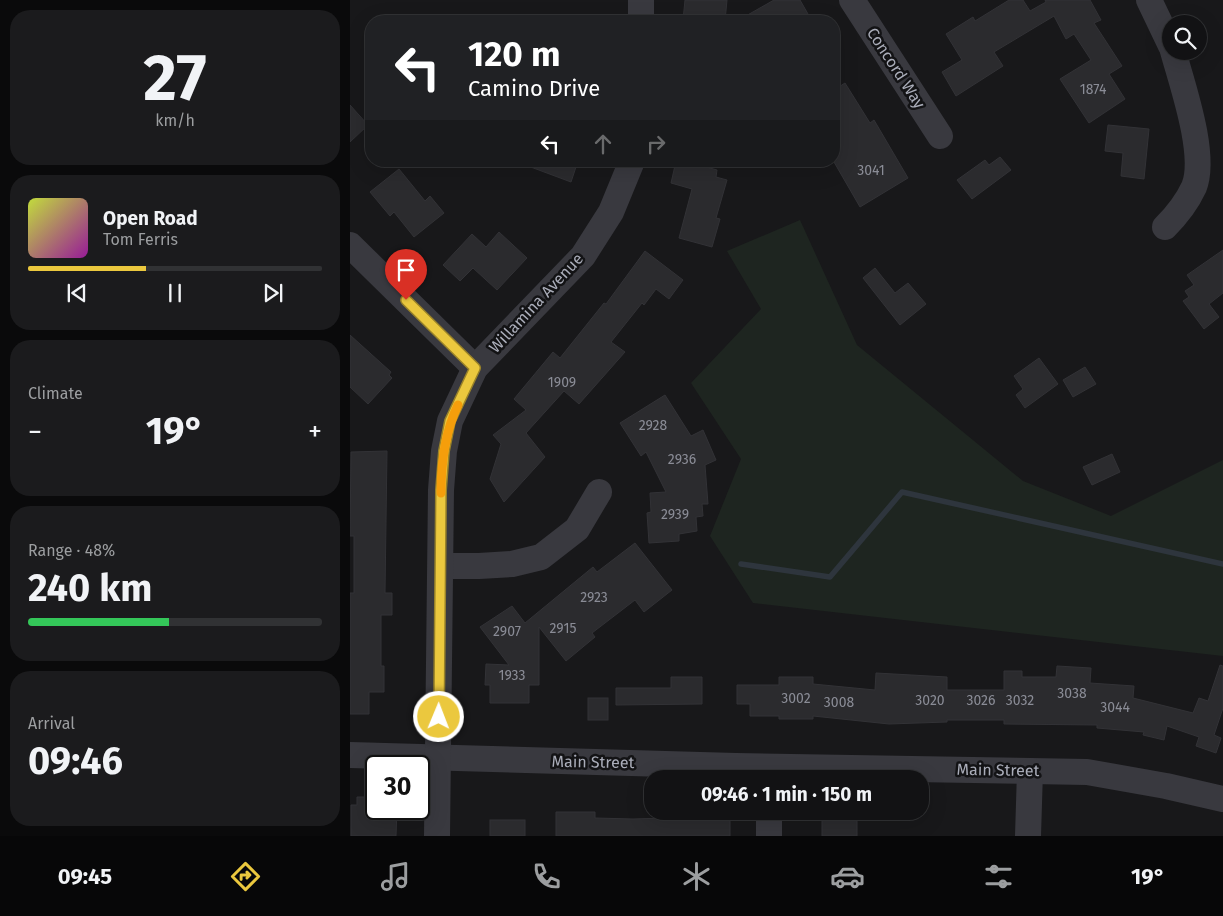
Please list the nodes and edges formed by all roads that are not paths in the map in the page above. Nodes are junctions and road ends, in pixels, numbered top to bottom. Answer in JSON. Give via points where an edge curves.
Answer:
{"nodes":[{"id":1,"x":641,"y":0,"type":"edge"},
{"id":2,"x":852,"y":0,"type":"edge"},
{"id":3,"x":1149,"y":0,"type":"edge"},
{"id":4,"x":641,"y":15,"type":"edge"},
{"id":5,"x":1162,"y":27,"type":"edge"},
{"id":6,"x":1175,"y":60,"type":"edge"},
{"id":7,"x":940,"y":136,"type":"dead end"},
{"id":8,"x":630,"y":167,"type":"edge"},
{"id":9,"x":1165,"y":227,"type":"dead end"},
{"id":10,"x":350,"y":245,"type":"edge"},
{"id":11,"x":475,"y":368,"type":"junction"},
{"id":12,"x":599,"y":492,"type":"dead end"},
{"id":13,"x":441,"y":566,"type":"junction"},
{"id":14,"x":350,"y":755,"type":"edge"},
{"id":15,"x":438,"y":758,"type":"junction"},
{"id":16,"x":722,"y":770,"type":"edge"},
{"id":17,"x":929,"y":772,"type":"edge"},
{"id":18,"x":1030,"y":772,"type":"junction"},
{"id":19,"x":1223,"y":800,"type":"edge"},
{"id":20,"x":769,"y":820,"type":"edge"},
{"id":21,"x":437,"y":836,"type":"edge"},
{"id":22,"x":769,"y":836,"type":"edge"},
{"id":23,"x":1028,"y":836,"type":"edge"}],
"edges":[{"from":1,"to":4,"type":"street"},
{"from":2,"to":7,"type":"street","name":"Concord Way"},
{"from":3,"to":5,"type":"street"},
{"from":6,"to":9,"type":"street","via":[[1192,122],[1198,168],[1195,185],[1188,198]]},
{"from":8,"to":11,"type":"street","name":"Willamina Avenue","via":[[611,212],[582,256]]},
{"from":10,"to":11,"type":"street"},
{"from":11,"to":13,"type":"street","name":"Willamina Avenue","via":[[450,421],[444,451]]},
{"from":12,"to":13,"type":"street","via":[[577,529],[541,557],[512,564]]},
{"from":13,"to":15,"type":"street","name":"Willamina Avenue"},
{"from":14,"to":15,"type":"street","name":"Main Street"},
{"from":15,"to":16,"type":"street","name":"Main Street"},
{"from":15,"to":21,"type":"street","name":"Willamina Avenue"},
{"from":17,"to":18,"type":"street","name":"Main Street"},
{"from":18,"to":19,"type":"street","name":"Main Street","via":[[1104,774]]},
{"from":18,"to":23,"type":"street"},
{"from":20,"to":22,"type":"street"}]}
